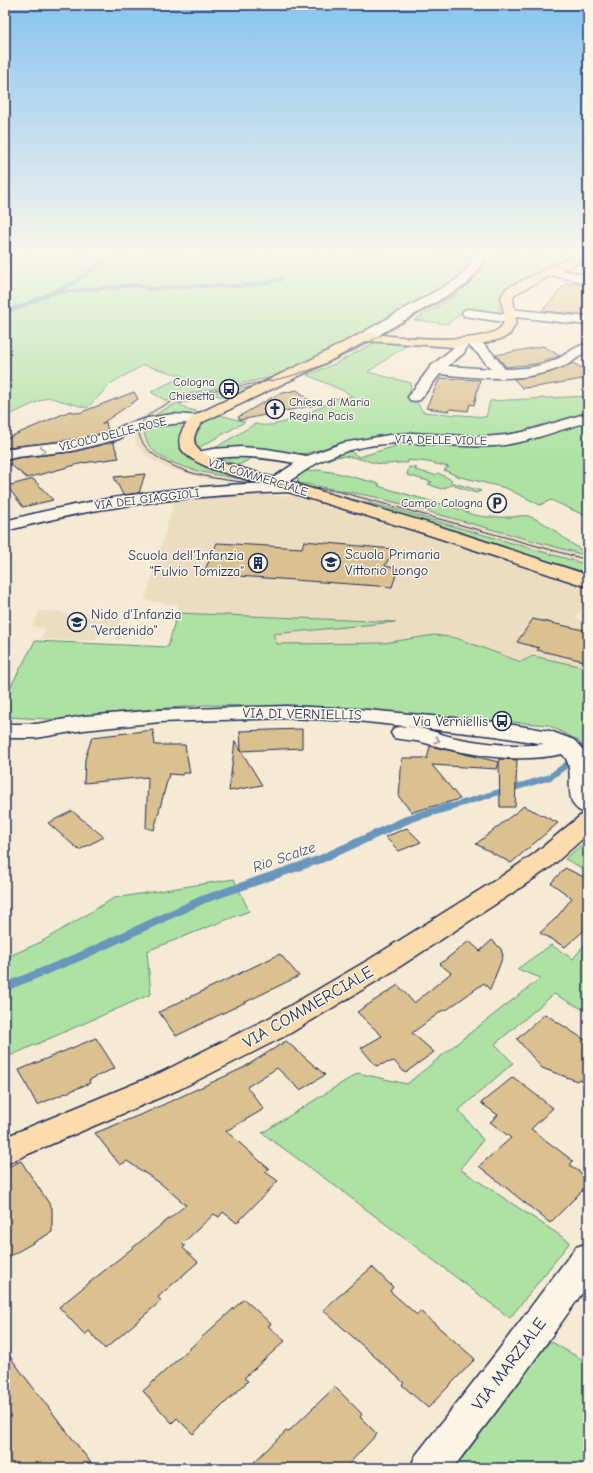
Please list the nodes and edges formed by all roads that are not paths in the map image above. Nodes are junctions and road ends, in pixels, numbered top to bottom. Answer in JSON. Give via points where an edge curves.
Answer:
{"nodes":[{"id":1,"x":388,"y":324,"type":"edge"},
{"id":2,"x":509,"y":324,"type":"edge"},
{"id":3,"x":365,"y":337,"type":"junction"},
{"id":4,"x":467,"y":342,"type":"junction"},
{"id":5,"x":588,"y":347,"type":"edge"},
{"id":6,"x":436,"y":369,"type":"junction"},
{"id":7,"x":501,"y":373,"type":"junction"},
{"id":8,"x":415,"y":397,"type":"dead end"},
{"id":9,"x":588,"y":417,"type":"edge"},
{"id":10,"x":198,"y":419,"type":"junction"},
{"id":11,"x":5,"y":455,"type":"edge"},
{"id":12,"x":198,"y":456,"type":"junction"},
{"id":13,"x":309,"y":461,"type":"junction"},
{"id":14,"x":284,"y":485,"type":"junction"},
{"id":15,"x":5,"y":526,"type":"edge"},
{"id":16,"x":587,"y":580,"type":"edge"},
{"id":17,"x":5,"y":731,"type":"edge"},
{"id":18,"x":588,"y":807,"type":"edge"},
{"id":19,"x":588,"y":821,"type":"edge"},
{"id":20,"x":5,"y":1151,"type":"edge"},
{"id":21,"x":588,"y":1258,"type":"edge"},
{"id":22,"x":429,"y":1468,"type":"edge"}],
"edges":[{"from":1,"to":3,"type":"street","name":"VIA COMMERCIALE"},
{"from":2,"to":4,"type":"main road","via":[[509,327],[499,335]]},
{"from":3,"to":4,"type":"main road"},
{"from":3,"to":10,"type":"main road","name":"VIA COMMERCIALE"},
{"from":4,"to":6,"type":"street"},
{"from":4,"to":7,"type":"street","via":[[482,350]]},
{"from":5,"to":7,"type":"street","via":[[581,348],[564,362],[553,366]]},
{"from":6,"to":7,"type":"street"},
{"from":6,"to":8,"type":"street"},
{"from":9,"to":13,"type":"street","name":"VIA DELLE VIOLE","via":[[506,440],[479,442],[389,439],[329,453]]},
{"from":11,"to":10,"type":"street","name":"VICOLO DELLE ROSE","one_way":true,"via":[[72,446],[114,436],[129,428],[148,423]]},
{"from":10,"to":12,"type":"main road","name":"VIA COMMERCIALE","via":[[186,432],[185,444]]},
{"from":12,"to":13,"type":"street","via":[[219,452],[260,452]]},
{"from":12,"to":14,"type":"main road","name":"VIA COMMERCIALE","via":[[218,466]]},
{"from":13,"to":14,"type":"street","name":"VIA DELLE VIOLE"},
{"from":14,"to":15,"type":"street","name":"VIA DEI GIAGGIOLI","via":[[154,496],[86,506]]},
{"from":14,"to":16,"type":"main road","name":"VIA COMMERCIALE"},
{"from":17,"to":18,"type":"street","name":"VIA DI VERNIELLIS","via":[[89,733],[158,726],[196,728],[297,725],[423,735],[482,749],[548,750],[566,745],[577,755],[584,802]]},
{"from":19,"to":20,"type":"main road","name":"VIA COMMERCIALE","via":[[543,860],[508,884],[380,966],[279,1026],[170,1081]]},
{"from":21,"to":22,"type":"street","name":"VIA MARZIALE"}]}
